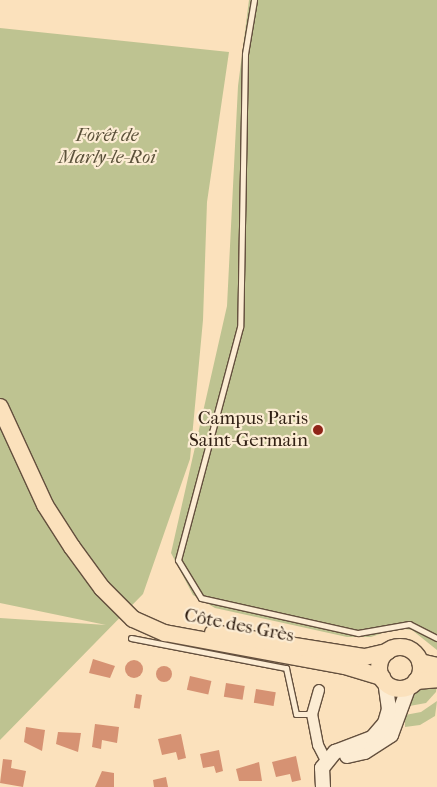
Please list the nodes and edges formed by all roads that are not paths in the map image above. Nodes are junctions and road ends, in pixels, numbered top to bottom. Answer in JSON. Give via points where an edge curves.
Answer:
{"nodes":[{"id":1,"x":254,"y":0,"type":"edge"},
{"id":2,"x":0,"y":407,"type":"edge"},
{"id":3,"x":102,"y":588,"type":"junction"},
{"id":4,"x":131,"y":638,"type":"dead end"},
{"id":5,"x":437,"y":638,"type":"edge"},
{"id":6,"x":387,"y":652,"type":"junction"},
{"id":7,"x":420,"y":662,"type":"junction"},
{"id":8,"x":437,"y":666,"type":"edge"},
{"id":9,"x":383,"y":679,"type":"junction"},
{"id":10,"x":437,"y":679,"type":"edge"},
{"id":11,"x":413,"y":684,"type":"junction"},
{"id":12,"x":319,"y":690,"type":"dead end"},
{"id":13,"x":312,"y":714,"type":"junction"},
{"id":14,"x":328,"y":760,"type":"junction"},
{"id":15,"x":323,"y":787,"type":"edge"}],
"edges":[{"from":1,"to":5,"type":"lane","via":[[245,54],[240,327],[178,560],[201,598],[358,633],[409,624]]},
{"from":2,"to":3,"type":"main road","name":"Côte des Grès","via":[[45,505]]},
{"from":3,"to":6,"type":"main road","name":"Côte des Grès","via":[[159,624],[365,657]]},
{"from":3,"to":9,"type":"main road","name":"Côte des Grès","via":[[133,618],[165,633],[345,666]]},
{"from":4,"to":13,"type":"lane","via":[[286,668],[296,714]]},
{"from":6,"to":7,"type":"main road","via":[[406,648]]},
{"from":6,"to":9,"type":"main road","via":[[380,664]]},
{"from":7,"to":8,"type":"main road"},
{"from":7,"to":11,"type":"main road"},
{"from":9,"to":11,"type":"main road","via":[[398,689]]},
{"from":9,"to":14,"type":"street","via":[[389,709],[385,724],[372,738],[335,752]]},
{"from":10,"to":11,"type":"main road"},
{"from":11,"to":14,"type":"street","via":[[398,721],[380,746]]},
{"from":12,"to":13,"type":"street"},
{"from":13,"to":14,"type":"street","via":[[318,745]]},
{"from":14,"to":15,"type":"street","via":[[322,768]]}]}
